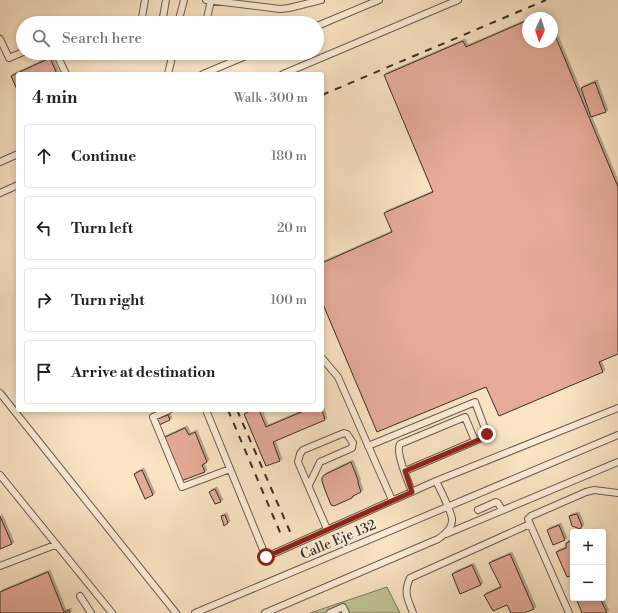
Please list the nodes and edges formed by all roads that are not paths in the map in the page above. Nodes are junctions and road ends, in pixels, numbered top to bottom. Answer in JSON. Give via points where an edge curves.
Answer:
{"nodes":[{"id":1,"x":146,"y":0,"type":"edge"},
{"id":2,"x":166,"y":0,"type":"edge"},
{"id":3,"x":184,"y":0,"type":"edge"},
{"id":4,"x":206,"y":0,"type":"edge"},
{"id":5,"x":211,"y":0,"type":"edge"},
{"id":6,"x":321,"y":0,"type":"edge"},
{"id":7,"x":379,"y":0,"type":"edge"},
{"id":8,"x":458,"y":0,"type":"edge"},
{"id":9,"x":143,"y":16,"type":"edge"},
{"id":10,"x":163,"y":16,"type":"edge"},
{"id":11,"x":180,"y":16,"type":"edge"},
{"id":12,"x":208,"y":16,"type":"edge"},
{"id":13,"x":324,"y":23,"type":"edge"},
{"id":14,"x":0,"y":39,"type":"edge"},
{"id":15,"x":16,"y":55,"type":"edge"},
{"id":16,"x":324,"y":57,"type":"edge"},
{"id":17,"x":59,"y":60,"type":"edge"},
{"id":18,"x":171,"y":60,"type":"edge"},
{"id":19,"x":237,"y":60,"type":"edge"},
{"id":20,"x":316,"y":60,"type":"edge"},
{"id":21,"x":65,"y":72,"type":"edge"},
{"id":22,"x":168,"y":72,"type":"edge"},
{"id":23,"x":209,"y":72,"type":"edge"},
{"id":24,"x":288,"y":72,"type":"edge"},
{"id":25,"x":16,"y":155,"type":"edge"},
{"id":26,"x":0,"y":162,"type":"edge"},
{"id":27,"x":16,"y":186,"type":"edge"},
{"id":28,"x":0,"y":193,"type":"edge"},
{"id":29,"x":324,"y":360,"type":"edge"},
{"id":30,"x":0,"y":393,"type":"edge"},
{"id":31,"x":618,"y":408,"type":"edge"},
{"id":32,"x":165,"y":412,"type":"edge"},
{"id":33,"x":207,"y":412,"type":"edge"},
{"id":34,"x":618,"y":435,"type":"edge"},
{"id":35,"x":476,"y":441,"type":"junction"},
{"id":36,"x":368,"y":446,"type":"junction"},
{"id":37,"x":618,"y":462,"type":"edge"},
{"id":38,"x":230,"y":469,"type":"junction"},
{"id":39,"x":405,"y":471,"type":"junction"},
{"id":40,"x":0,"y":475,"type":"edge"},
{"id":41,"x":436,"y":481,"type":"junction"},
{"id":42,"x":309,"y":485,"type":"junction"},
{"id":43,"x":412,"y":492,"type":"junction"},
{"id":44,"x":618,"y":493,"type":"edge"},
{"id":45,"x":392,"y":500,"type":"junction"},
{"id":46,"x":447,"y":507,"type":"junction"},
{"id":47,"x":478,"y":510,"type":"dead end"},
{"id":48,"x":502,"y":510,"type":"junction"},
{"id":49,"x":530,"y":524,"type":"junction"},
{"id":50,"x":328,"y":529,"type":"junction"},
{"id":51,"x":445,"y":534,"type":"junction"},
{"id":52,"x":56,"y":545,"type":"junction"},
{"id":53,"x":0,"y":566,"type":"edge"},
{"id":54,"x":80,"y":596,"type":"dead end"},
{"id":55,"x":91,"y":613,"type":"edge"},
{"id":56,"x":112,"y":613,"type":"edge"},
{"id":57,"x":176,"y":613,"type":"edge"},
{"id":58,"x":195,"y":613,"type":"edge"},
{"id":59,"x":265,"y":613,"type":"edge"},
{"id":60,"x":330,"y":613,"type":"edge"},
{"id":61,"x":346,"y":613,"type":"edge"},
{"id":62,"x":413,"y":613,"type":"edge"},
{"id":63,"x":569,"y":613,"type":"edge"}],
"edges":[{"from":1,"to":9,"type":"street"},
{"from":2,"to":10,"type":"street"},
{"from":3,"to":11,"type":"street"},
{"from":4,"to":5,"type":"street"},
{"from":5,"to":6,"type":"street","via":[[280,9]]},
{"from":5,"to":12,"type":"street"},
{"from":7,"to":13,"type":"street"},
{"from":8,"to":16,"type":"street"},
{"from":14,"to":15,"type":"street","via":[[9,58]]},
{"from":17,"to":21,"type":"street"},
{"from":18,"to":22,"type":"street"},
{"from":19,"to":23,"type":"street"},
{"from":20,"to":24,"type":"street"},
{"from":25,"to":26,"type":"street"},
{"from":27,"to":28,"type":"street"},
{"from":29,"to":36,"type":"street","via":[[338,377]]},
{"from":30,"to":57,"type":"street"},
{"from":31,"to":41,"type":"street"},
{"from":32,"to":38,"type":"street","via":[[153,417],[182,486]]},
{"from":33,"to":38,"type":"street"},
{"from":34,"to":46,"type":"street","name":"Calle Eje 132"},
{"from":35,"to":36,"type":"street","via":[[487,434],[475,402]]},
{"from":35,"to":39,"type":"street"},
{"from":35,"to":39,"type":"street","via":[[465,417],[400,444],[398,447]]},
{"from":36,"to":45,"type":"street"},
{"from":37,"to":48,"type":"street"},
{"from":38,"to":50,"type":"street","via":[[266,557]]},
{"from":39,"to":43,"type":"street"},
{"from":40,"to":52,"type":"street"},
{"from":41,"to":43,"type":"street"},
{"from":41,"to":46,"type":"street"},
{"from":42,"to":42,"type":"street","via":[[320,462],[352,448],[353,443],[348,434],[344,433],[303,450],[298,462]]},
{"from":42,"to":50,"type":"street"},
{"from":43,"to":45,"type":"street"},
{"from":44,"to":49,"type":"street","via":[[594,490],[586,492],[531,516],[528,519]]},
{"from":45,"to":50,"type":"street"},
{"from":46,"to":51,"type":"street","via":[[452,520]]},
{"from":46,"to":58,"type":"street","name":"Calle Eje 132"},
{"from":47,"to":48,"type":"street","via":[[496,502]]},
{"from":48,"to":51,"type":"street"},
{"from":49,"to":62,"type":"street","via":[[410,578],[406,586],[406,596]]},
{"from":49,"to":63,"type":"street"},
{"from":51,"to":59,"type":"street"},
{"from":52,"to":53,"type":"street"},
{"from":52,"to":56,"type":"street"},
{"from":54,"to":55,"type":"street"},
{"from":60,"to":61,"type":"street","via":[[343,607]]}]}
